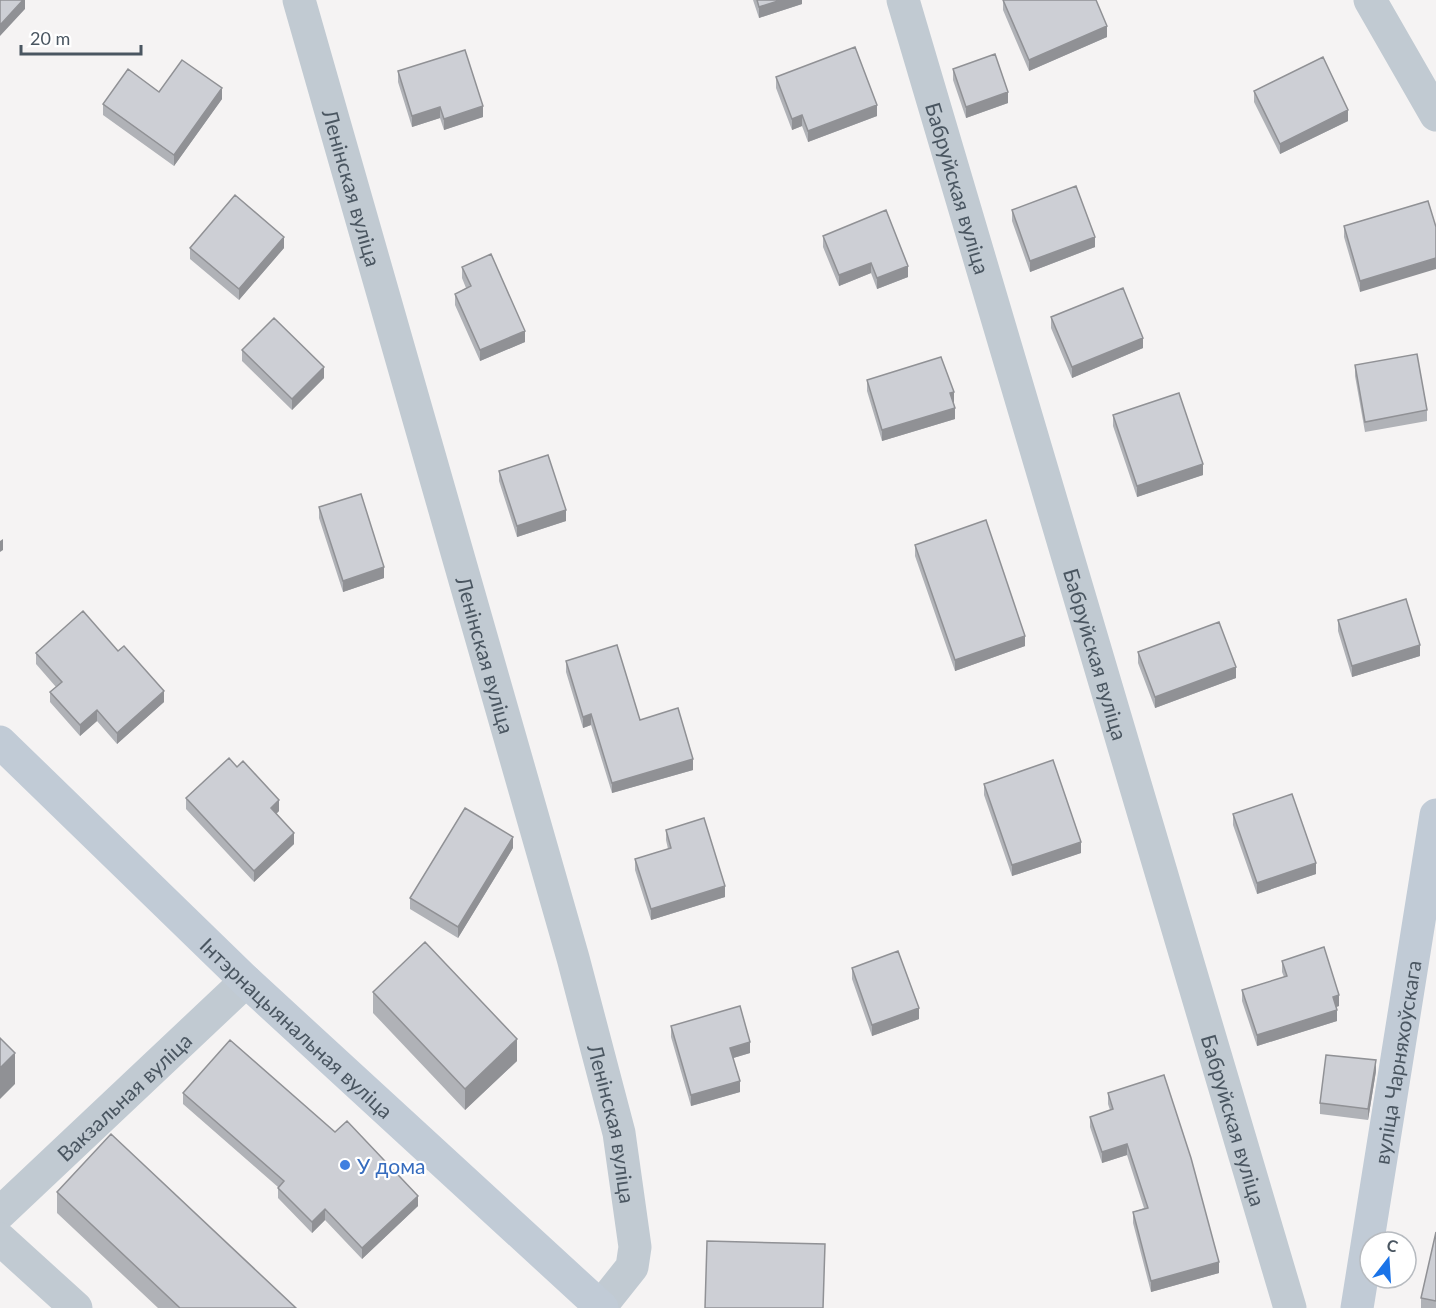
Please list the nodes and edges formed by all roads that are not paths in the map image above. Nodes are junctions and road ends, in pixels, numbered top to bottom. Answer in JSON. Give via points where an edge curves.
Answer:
{"nodes":[{"id":1,"x":299,"y":0,"type":"edge"},
{"id":2,"x":903,"y":0,"type":"edge"},
{"id":3,"x":1370,"y":0,"type":"edge"},
{"id":4,"x":1436,"y":115,"type":"edge"},
{"id":5,"x":0,"y":742,"type":"edge"},
{"id":6,"x":1436,"y":815,"type":"edge"},
{"id":7,"x":246,"y":981,"type":"junction"},
{"id":8,"x":0,"y":1213,"type":"edge"},
{"id":9,"x":0,"y":1239,"type":"edge"},
{"id":10,"x":602,"y":1307,"type":"edge"},
{"id":11,"x":76,"y":1308,"type":"edge"},
{"id":12,"x":1290,"y":1308,"type":"edge"},
{"id":13,"x":1357,"y":1308,"type":"edge"}],
"edges":[{"from":1,"to":10,"type":"street","name":"Ленінская вуліца","via":[[567,935],[619,1133],[634,1247],[632,1267]]},
{"from":2,"to":12,"type":"street","name":"Бабруйская вуліца"},
{"from":3,"to":4,"type":"street"},
{"from":5,"to":7,"type":"street","name":"Інтэрнацыянальная вуліца"},
{"from":6,"to":13,"type":"street","name":"вуліца Чарняхоўскага"},
{"from":7,"to":8,"type":"street","name":"Вакзальная вуліца"},
{"from":7,"to":10,"type":"street","name":"Інтэрнацыянальная вуліца"},
{"from":9,"to":11,"type":"street"}]}
